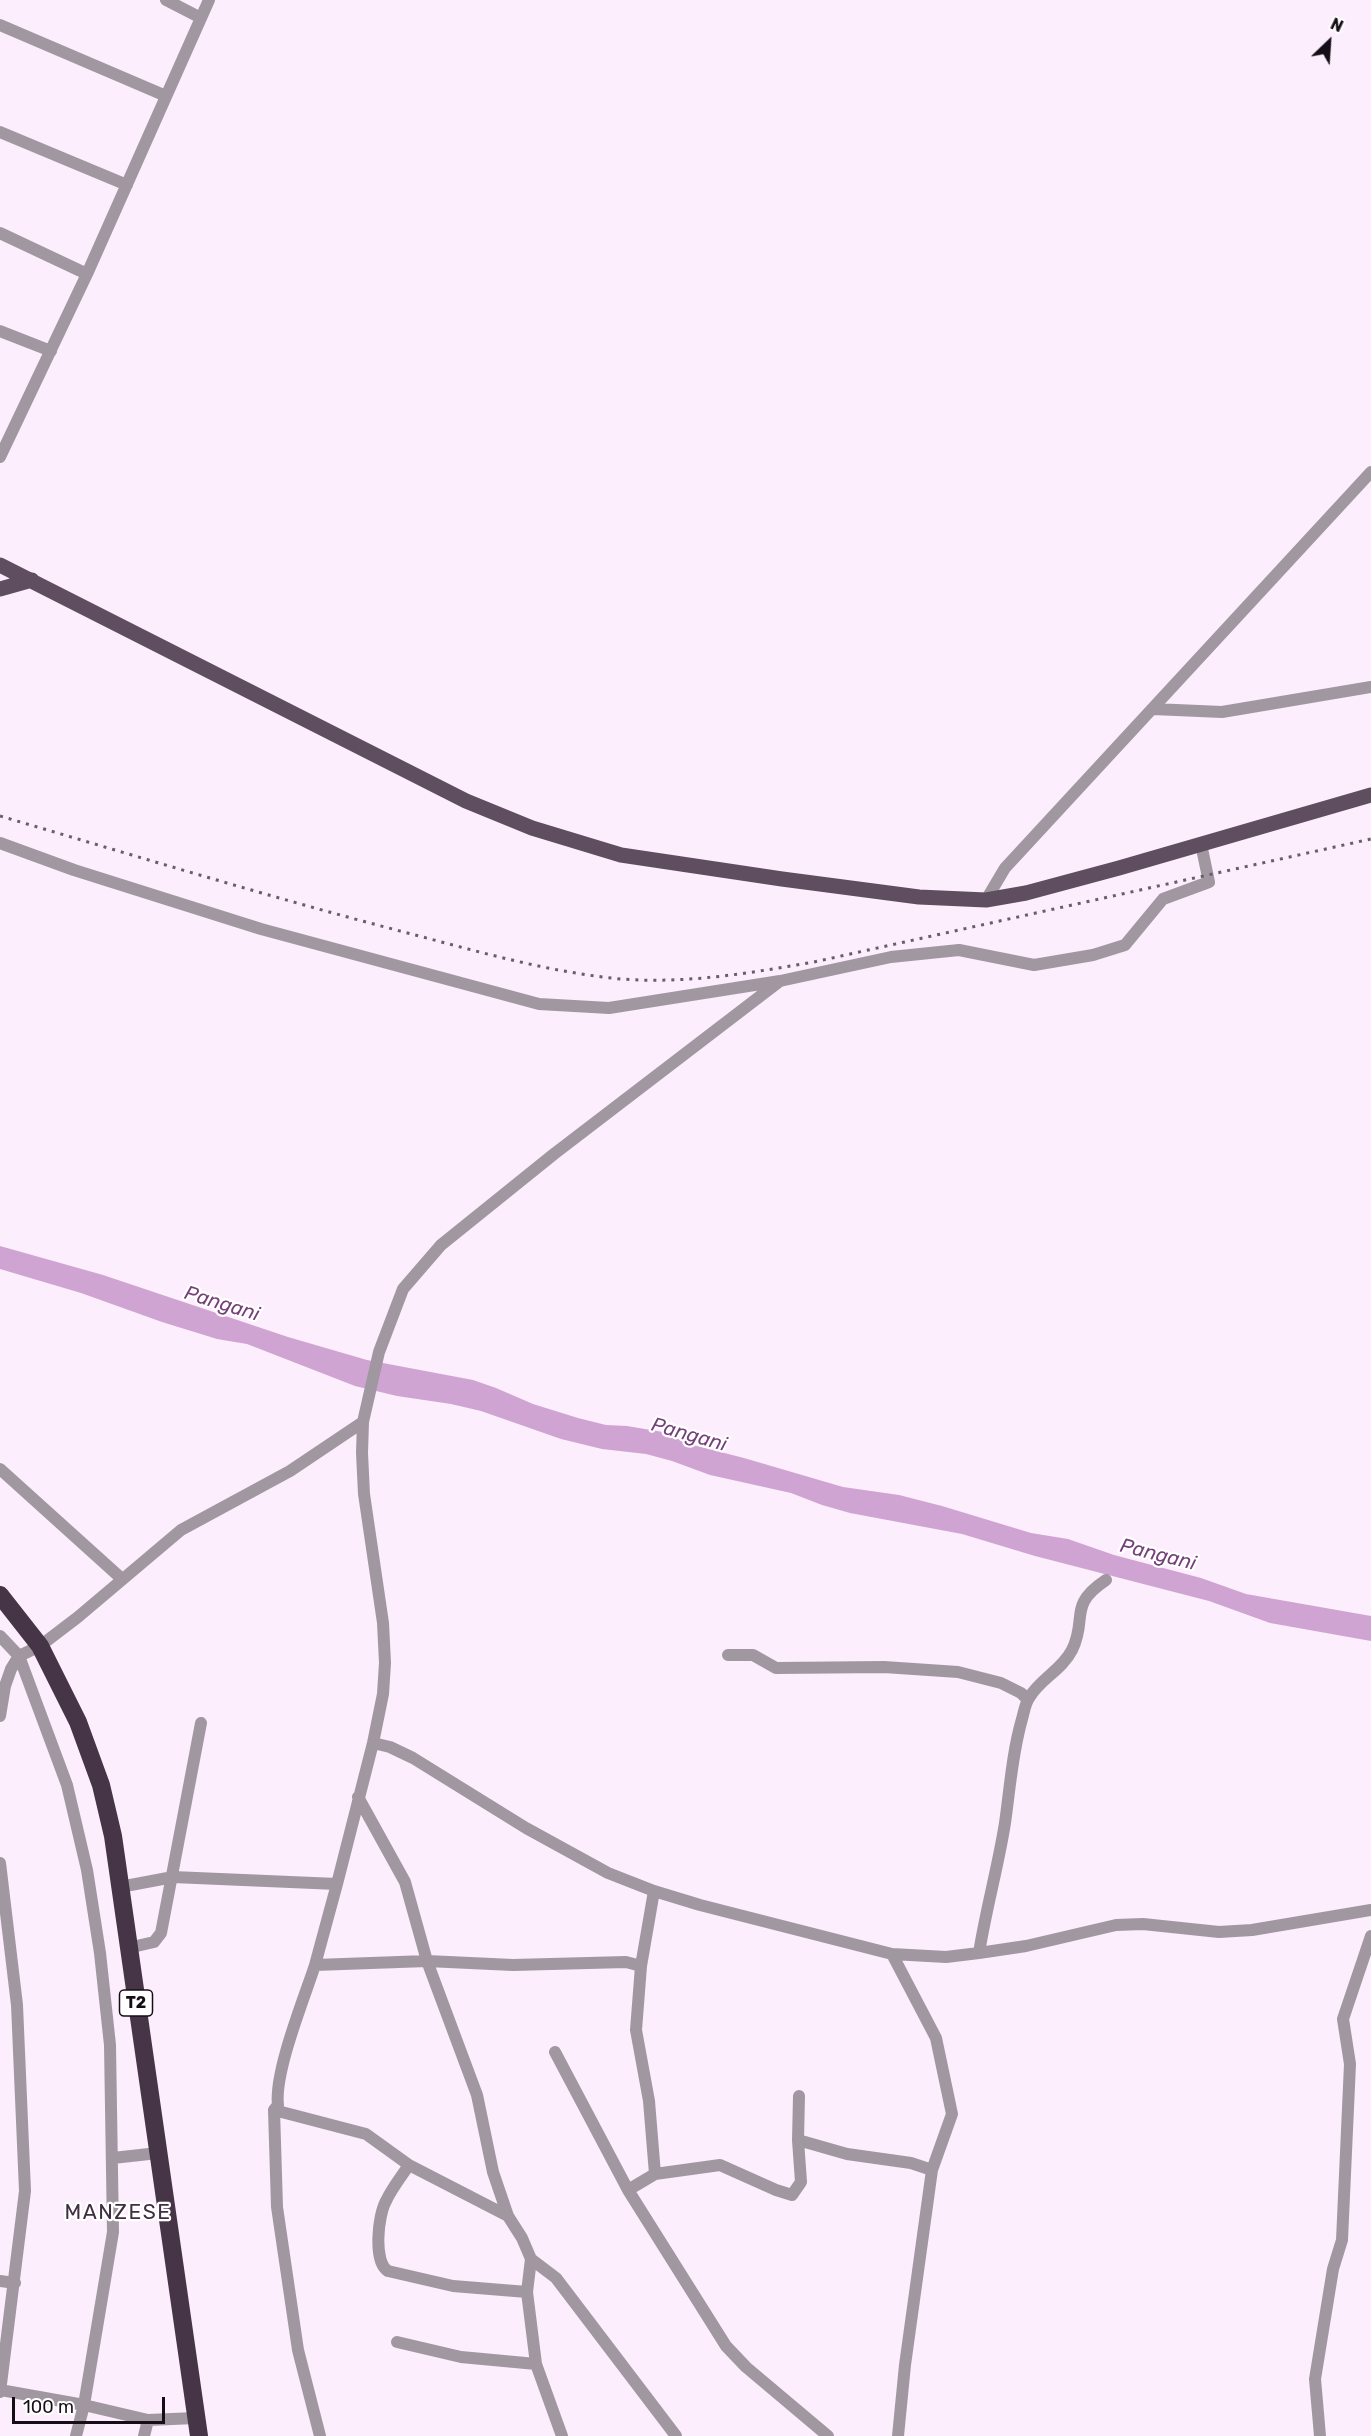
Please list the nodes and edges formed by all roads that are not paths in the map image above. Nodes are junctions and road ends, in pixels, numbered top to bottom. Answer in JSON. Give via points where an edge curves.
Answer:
{"nodes":[{"id":1,"x":166,"y":0,"type":"edge"},
{"id":2,"x":209,"y":0,"type":"edge"},
{"id":3,"x":201,"y":18,"type":"junction"},
{"id":4,"x":0,"y":25,"type":"edge"},
{"id":5,"x":166,"y":96,"type":"junction"},
{"id":6,"x":0,"y":132,"type":"edge"},
{"id":7,"x":127,"y":185,"type":"junction"},
{"id":8,"x":0,"y":233,"type":"edge"},
{"id":9,"x":87,"y":274,"type":"junction"},
{"id":10,"x":0,"y":331,"type":"edge"},
{"id":11,"x":51,"y":351,"type":"junction"},
{"id":12,"x":0,"y":457,"type":"edge"},
{"id":13,"x":1371,"y":472,"type":"edge"},
{"id":14,"x":0,"y":565,"type":"edge"},
{"id":15,"x":32,"y":580,"type":"junction"},
{"id":16,"x":0,"y":589,"type":"edge"},
{"id":17,"x":1371,"y":687,"type":"edge"},
{"id":18,"x":1152,"y":709,"type":"junction"},
{"id":19,"x":1371,"y":795,"type":"edge"},
{"id":20,"x":0,"y":843,"type":"edge"},
{"id":21,"x":1201,"y":844,"type":"junction"},
{"id":22,"x":986,"y":900,"type":"junction"},
{"id":23,"x":780,"y":981,"type":"junction"},
{"id":24,"x":363,"y":1422,"type":"junction"},
{"id":25,"x":0,"y":1469,"type":"edge"},
{"id":26,"x":122,"y":1579,"type":"junction"},
{"id":27,"x":1106,"y":1580,"type":"dead end"},
{"id":28,"x":0,"y":1595,"type":"edge"},
{"id":29,"x":0,"y":1636,"type":"edge"},
{"id":30,"x":40,"y":1646,"type":"junction"},
{"id":31,"x":728,"y":1655,"type":"dead end"},
{"id":32,"x":19,"y":1656,"type":"junction"},
{"id":33,"x":1028,"y":1700,"type":"junction"},
{"id":34,"x":0,"y":1716,"type":"edge"},
{"id":35,"x":201,"y":1723,"type":"dead end"},
{"id":36,"x":373,"y":1743,"type":"junction"},
{"id":37,"x":358,"y":1797,"type":"junction"},
{"id":38,"x":0,"y":1863,"type":"edge"},
{"id":39,"x":173,"y":1878,"type":"junction"},
{"id":40,"x":337,"y":1884,"type":"junction"},
{"id":41,"x":120,"y":1887,"type":"junction"},
{"id":42,"x":654,"y":1891,"type":"junction"},
{"id":43,"x":1371,"y":1910,"type":"edge"},
{"id":44,"x":1371,"y":1936,"type":"edge"},
{"id":45,"x":128,"y":1948,"type":"junction"},
{"id":46,"x":979,"y":1953,"type":"junction"},
{"id":47,"x":892,"y":1954,"type":"junction"},
{"id":48,"x":427,"y":1961,"type":"junction"},
{"id":49,"x":315,"y":1965,"type":"junction"},
{"id":50,"x":641,"y":1966,"type":"junction"},
{"id":51,"x":555,"y":2052,"type":"dead end"},
{"id":52,"x":799,"y":2096,"type":"dead end"},
{"id":53,"x":274,"y":2110,"type":"junction"},
{"id":54,"x":798,"y":2140,"type":"junction"},
{"id":55,"x":158,"y":2153,"type":"junction"},
{"id":56,"x":113,"y":2158,"type":"junction"},
{"id":57,"x":409,"y":2165,"type":"junction"},
{"id":58,"x":932,"y":2170,"type":"junction"},
{"id":59,"x":655,"y":2174,"type":"junction"},
{"id":60,"x":628,"y":2190,"type":"junction"},
{"id":61,"x":508,"y":2216,"type":"junction"},
{"id":62,"x":531,"y":2259,"type":"junction"},
{"id":63,"x":0,"y":2281,"type":"edge"},
{"id":64,"x":15,"y":2283,"type":"junction"},
{"id":65,"x":527,"y":2292,"type":"junction"},
{"id":66,"x":397,"y":2342,"type":"dead end"},
{"id":67,"x":536,"y":2364,"type":"junction"},
{"id":68,"x":0,"y":2391,"type":"edge"},
{"id":69,"x":84,"y":2405,"type":"junction"},
{"id":70,"x":148,"y":2420,"type":"junction"},
{"id":71,"x":197,"y":2427,"type":"edge"},
{"id":72,"x":76,"y":2436,"type":"edge"},
{"id":73,"x":144,"y":2436,"type":"edge"},
{"id":74,"x":320,"y":2436,"type":"edge"},
{"id":75,"x":562,"y":2436,"type":"edge"},
{"id":76,"x":676,"y":2436,"type":"edge"},
{"id":77,"x":828,"y":2436,"type":"edge"},
{"id":78,"x":898,"y":2436,"type":"edge"},
{"id":79,"x":1320,"y":2436,"type":"edge"}],
"edges":[{"from":1,"to":3,"type":"street"},
{"from":2,"to":3,"type":"street"},
{"from":3,"to":5,"type":"street"},
{"from":4,"to":5,"type":"street"},
{"from":5,"to":7,"type":"street"},
{"from":6,"to":7,"type":"street"},
{"from":7,"to":9,"type":"street"},
{"from":8,"to":9,"type":"street"},
{"from":9,"to":11,"type":"street"},
{"from":10,"to":11,"type":"street"},
{"from":11,"to":12,"type":"street"},
{"from":13,"to":18,"type":"street"},
{"from":14,"to":15,"type":"main road"},
{"from":15,"to":16,"type":"main road"},
{"from":15,"to":22,"type":"main road","via":[[466,801],[532,828],[621,855],[919,897]]},
{"from":17,"to":18,"type":"street","via":[[1222,712]]},
{"from":18,"to":22,"type":"street","via":[[1005,868]]},
{"from":19,"to":21,"type":"main road"},
{"from":20,"to":23,"type":"street","via":[[261,929],[539,1004],[609,1008]]},
{"from":21,"to":22,"type":"main road","via":[[1026,893]]},
{"from":21,"to":23,"type":"street","via":[[1209,882],[1163,899],[1125,945],[1035,965],[959,950],[891,957]]},
{"from":23,"to":24,"type":"street","via":[[441,1245],[403,1289],[379,1352]]},
{"from":24,"to":26,"type":"street","via":[[290,1471],[181,1530]]},
{"from":24,"to":36,"type":"street","via":[[364,1494],[385,1653],[383,1694]]},
{"from":25,"to":26,"type":"street"},
{"from":26,"to":30,"type":"street"},
{"from":27,"to":33,"type":"street","via":[[1083,1600],[1072,1650]]},
{"from":28,"to":30,"type":"highway","number":"T2"},
{"from":29,"to":32,"type":"street"},
{"from":30,"to":32,"type":"street"},
{"from":30,"to":41,"type":"highway","number":"T2","via":[[78,1722],[101,1785]]},
{"from":31,"to":33,"type":"street","via":[[753,1656],[776,1668],[874,1667],[958,1672],[1001,1683]]},
{"from":32,"to":34,"type":"street","via":[[8,1678]]},
{"from":32,"to":56,"type":"street","via":[[68,1785],[87,1870],[110,2045]]},
{"from":33,"to":46,"type":"street","via":[[1015,1747],[1005,1823]]},
{"from":35,"to":39,"type":"street"},
{"from":36,"to":37,"type":"street"},
{"from":36,"to":42,"type":"street","via":[[412,1758],[570,1854]]},
{"from":37,"to":40,"type":"street"},
{"from":37,"to":48,"type":"street","via":[[405,1882]]},
{"from":38,"to":64,"type":"street","via":[[17,2005],[24,2191]]},
{"from":39,"to":40,"type":"street"},
{"from":39,"to":41,"type":"street"},
{"from":39,"to":45,"type":"street","via":[[161,1933],[154,1942]]},
{"from":40,"to":49,"type":"street"},
{"from":41,"to":45,"type":"highway","number":"T2"},
{"from":42,"to":47,"type":"street"},
{"from":42,"to":50,"type":"street"},
{"from":43,"to":46,"type":"street","via":[[1219,1932],[1116,1925]]},
{"from":44,"to":79,"type":"street","via":[[1343,2019],[1350,2064],[1342,2240],[1333,2269],[1315,2379]]},
{"from":45,"to":55,"type":"highway","number":"T2"},
{"from":46,"to":47,"type":"street","via":[[946,1957]]},
{"from":47,"to":58,"type":"street","via":[[936,2038],[952,2114]]},
{"from":48,"to":49,"type":"street"},
{"from":48,"to":50,"type":"street","via":[[513,1965],[626,1962]]},
{"from":48,"to":61,"type":"street","via":[[477,2095],[493,2172]]},
{"from":49,"to":53,"type":"street","via":[[283,2066]]},
{"from":50,"to":59,"type":"street","via":[[636,2030],[649,2101]]},
{"from":51,"to":60,"type":"street"},
{"from":52,"to":54,"type":"street"},
{"from":53,"to":57,"type":"street","via":[[366,2134]]},
{"from":53,"to":74,"type":"street","via":[[277,2207],[298,2350]]},
{"from":54,"to":58,"type":"street"},
{"from":54,"to":59,"type":"street","via":[[801,2182],[792,2195],[720,2165]]},
{"from":55,"to":56,"type":"street"},
{"from":55,"to":71,"type":"highway","number":"T2"},
{"from":56,"to":69,"type":"street","via":[[113,2232]]},
{"from":57,"to":61,"type":"street"},
{"from":57,"to":65,"type":"street","via":[[380,2213],[381,2267],[453,2286]]},
{"from":58,"to":78,"type":"street"},
{"from":59,"to":60,"type":"street"},
{"from":60,"to":77,"type":"street","via":[[726,2346]]},
{"from":61,"to":62,"type":"street"},
{"from":62,"to":65,"type":"street"},
{"from":62,"to":76,"type":"street","via":[[556,2278]]},
{"from":63,"to":64,"type":"street"},
{"from":64,"to":68,"type":"street"},
{"from":65,"to":67,"type":"street"},
{"from":66,"to":67,"type":"street","via":[[461,2357]]},
{"from":67,"to":75,"type":"street"},
{"from":68,"to":69,"type":"street"},
{"from":69,"to":70,"type":"street"},
{"from":69,"to":72,"type":"street"},
{"from":70,"to":71,"type":"street"},
{"from":70,"to":73,"type":"street"}]}
